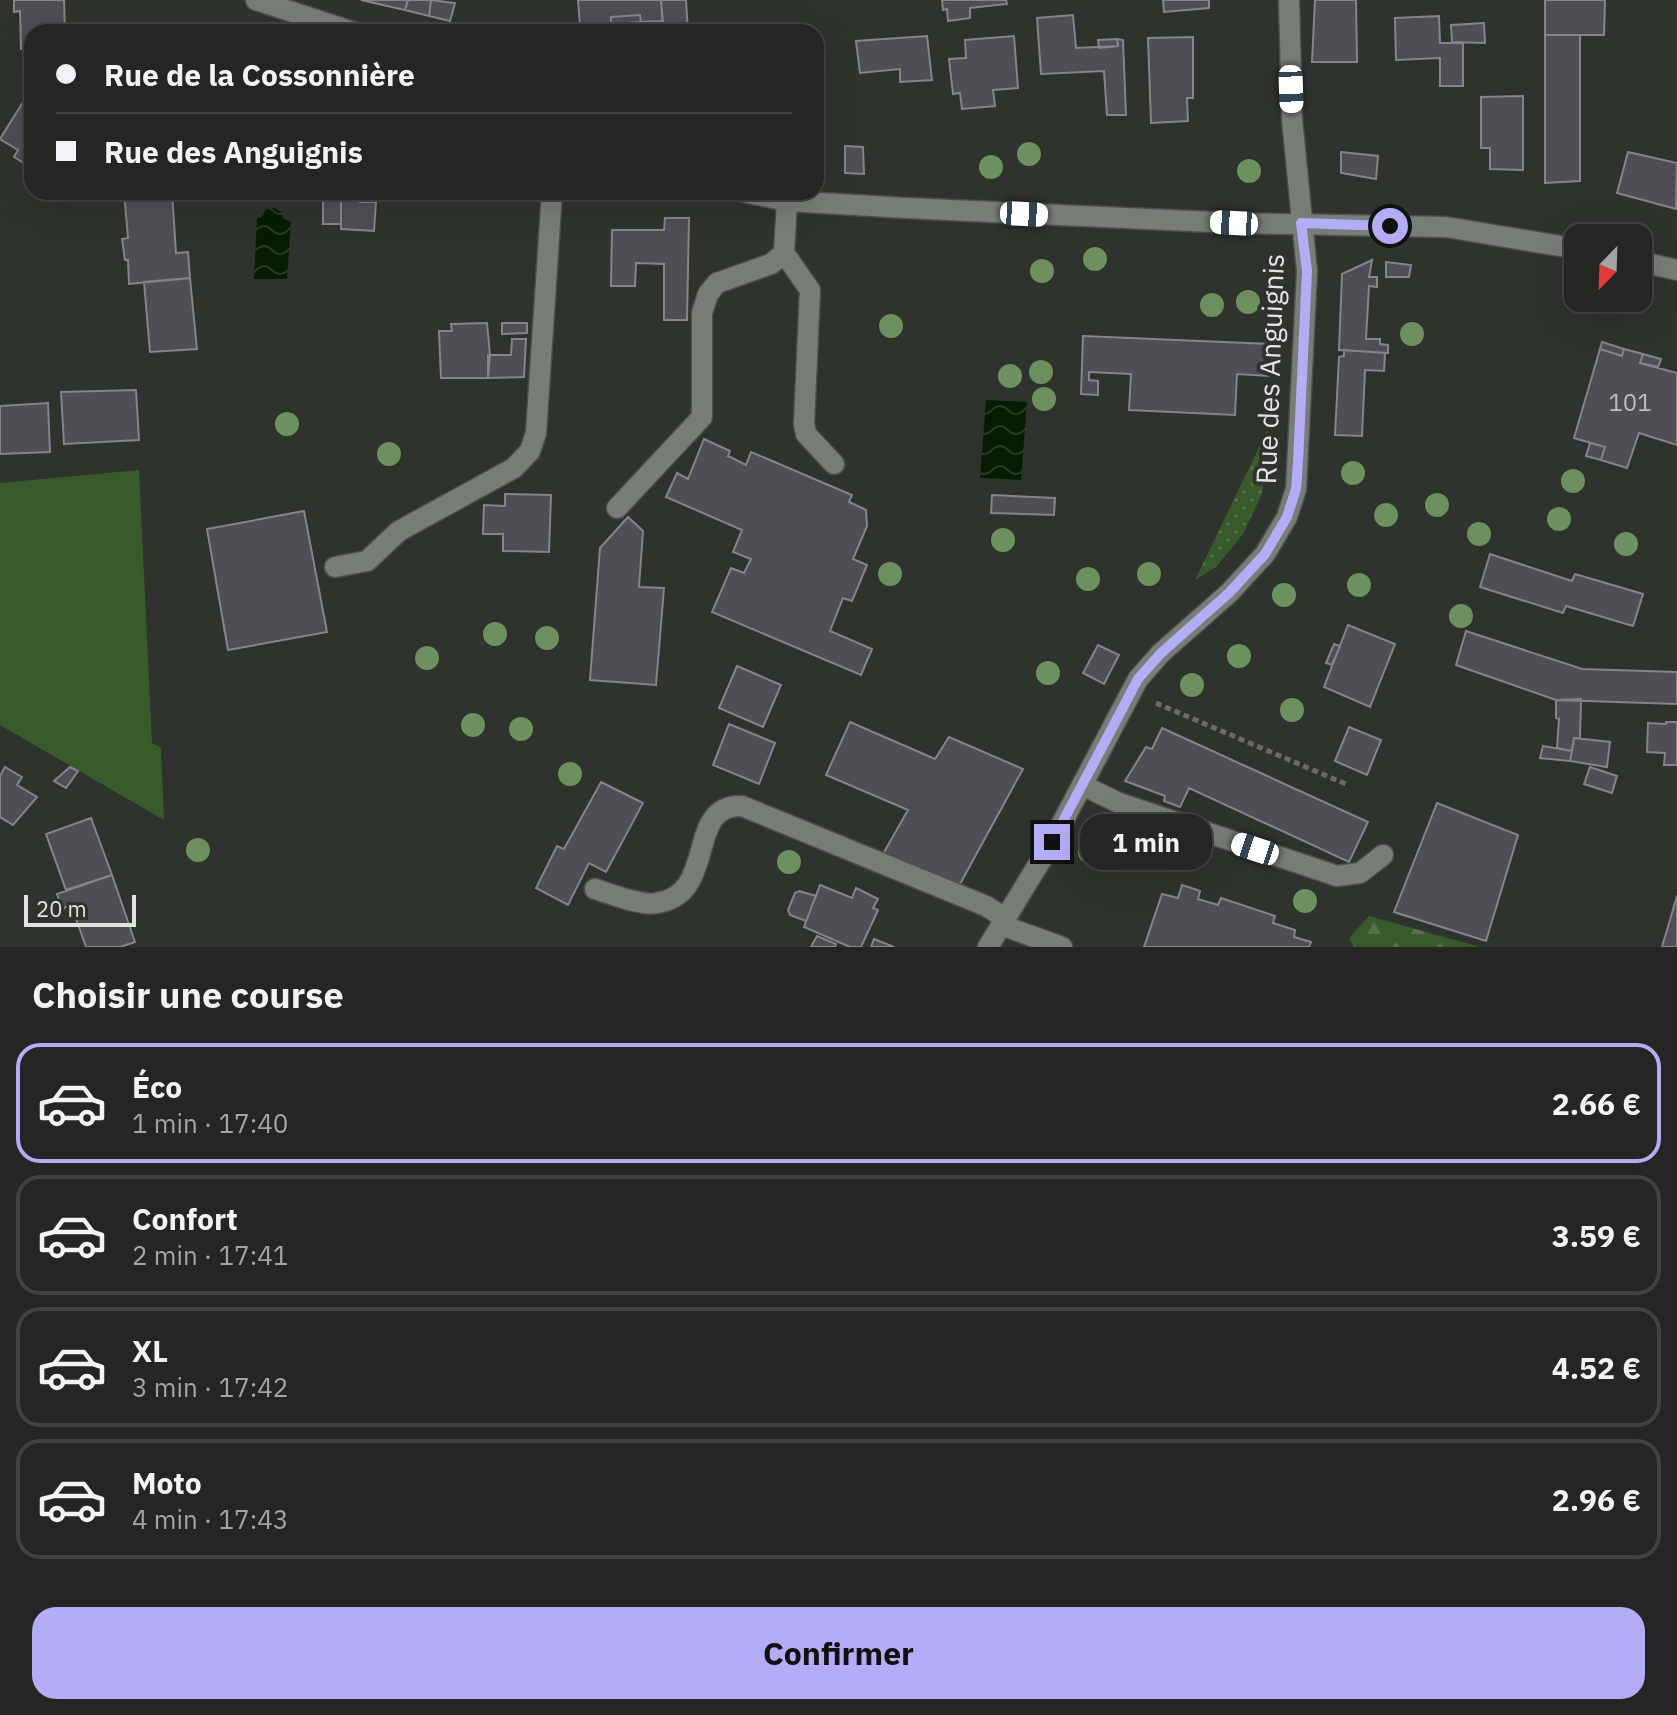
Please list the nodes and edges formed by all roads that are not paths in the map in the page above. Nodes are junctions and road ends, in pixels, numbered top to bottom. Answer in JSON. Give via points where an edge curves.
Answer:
{"nodes":[{"id":1,"x":256,"y":0,"type":"edge"},
{"id":2,"x":1289,"y":0,"type":"edge"},
{"id":3,"x":294,"y":6,"type":"edge"},
{"id":4,"x":335,"y":24,"type":"edge"},
{"id":5,"x":551,"y":200,"type":"edge"},
{"id":6,"x":782,"y":200,"type":"edge"},
{"id":7,"x":787,"y":201,"type":"junction"},
{"id":8,"x":1301,"y":223,"type":"junction"},
{"id":9,"x":1564,"y":247,"type":"edge"},
{"id":10,"x":784,"y":253,"type":"junction"},
{"id":11,"x":1652,"y":264,"type":"edge"},
{"id":12,"x":1677,"y":270,"type":"edge"},
{"id":13,"x":834,"y":464,"type":"dead end"},
{"id":14,"x":617,"y":508,"type":"dead end"},
{"id":15,"x":335,"y":567,"type":"dead end"},
{"id":16,"x":1082,"y":785,"type":"junction"},
{"id":17,"x":1383,"y":855,"type":"dead end"},
{"id":18,"x":595,"y":889,"type":"dead end"},
{"id":19,"x":1003,"y":921,"type":"junction"},
{"id":20,"x":988,"y":947,"type":"edge"},
{"id":21,"x":1062,"y":947,"type":"edge"}],
"edges":[{"from":1,"to":3,"type":"street"},
{"from":2,"to":8,"type":"street","name":"Rue des Anguignis"},
{"from":3,"to":4,"type":"street"},
{"from":5,"to":15,"type":"street","via":[[536,433],[530,451],[514,468],[399,531],[367,561]]},
{"from":6,"to":7,"type":"street"},
{"from":7,"to":8,"type":"street"},
{"from":7,"to":10,"type":"street"},
{"from":8,"to":9,"type":"street","via":[[1446,227]]},
{"from":8,"to":16,"type":"street","name":"Rue des Anguignis","via":[[1307,271],[1298,462],[1287,517],[1265,554],[1138,679]]},
{"from":10,"to":13,"type":"street","via":[[810,290],[806,434]]},
{"from":10,"to":14,"type":"street","via":[[771,264],[717,283],[708,294],[702,313],[702,417]]},
{"from":11,"to":12,"type":"street"},
{"from":16,"to":17,"type":"street","via":[[1119,803],[1337,876],[1360,873]]},
{"from":16,"to":19,"type":"street","name":"Rue des Anguignis"},
{"from":18,"to":19,"type":"street","via":[[655,904],[672,897],[687,887],[696,871],[716,812],[730,805],[986,906]]},
{"from":19,"to":20,"type":"street","name":"Rue des Anguignis"},
{"from":19,"to":21,"type":"street"}]}
